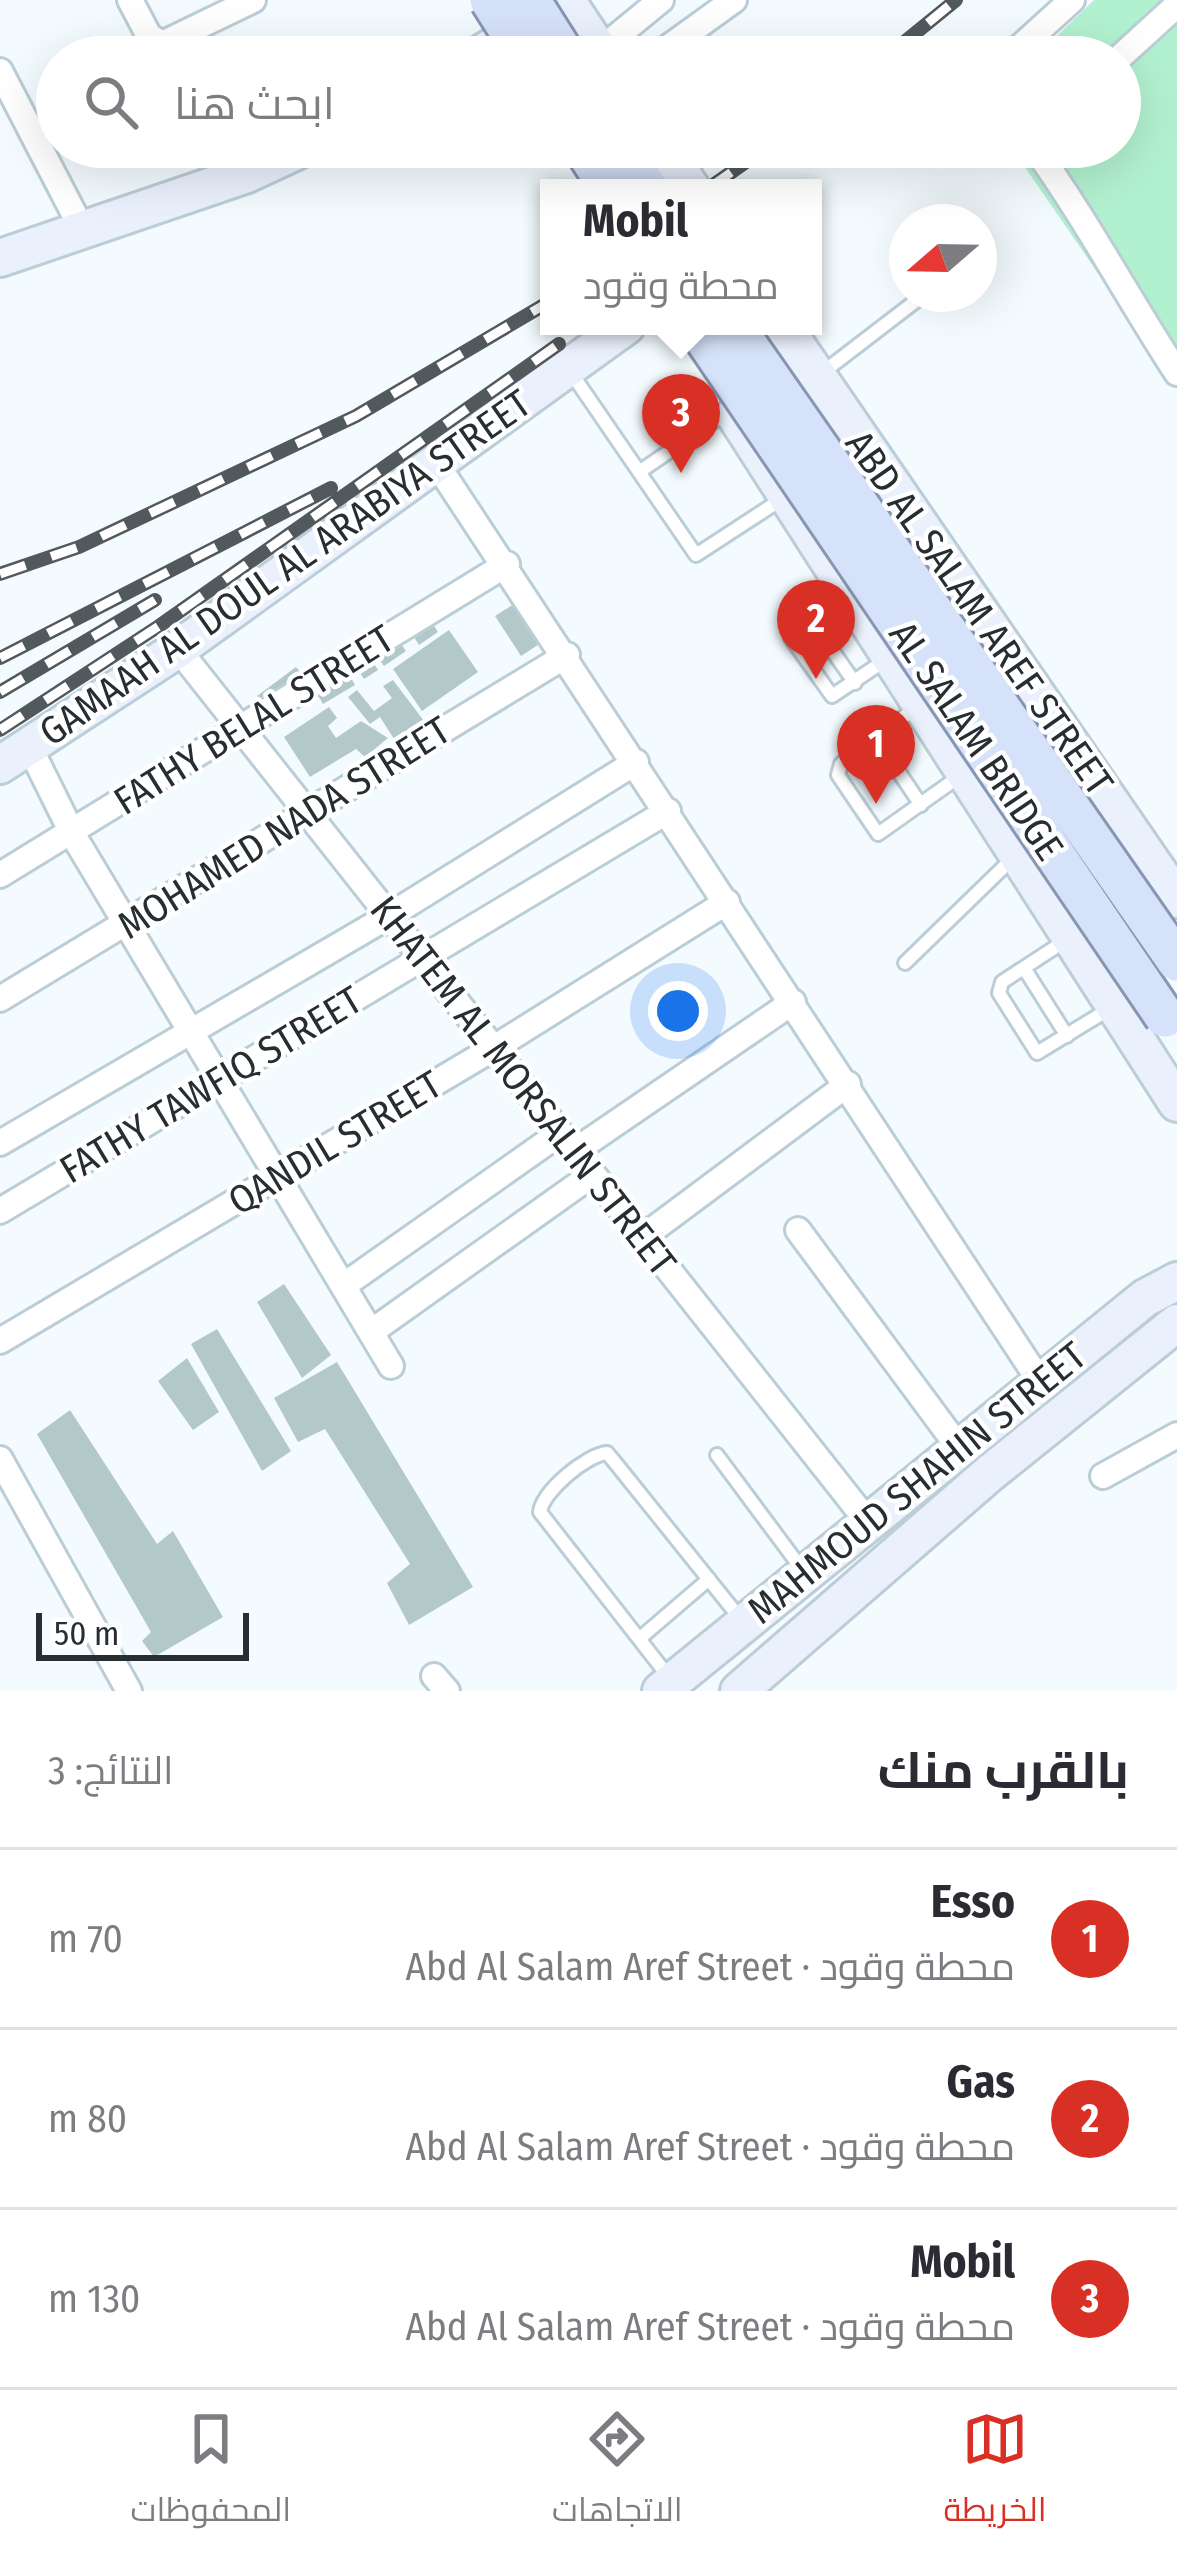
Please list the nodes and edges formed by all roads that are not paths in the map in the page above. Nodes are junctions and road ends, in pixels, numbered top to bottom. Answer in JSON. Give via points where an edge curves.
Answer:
{"nodes":[{"id":1,"x":130,"y":0,"type":"edge"},
{"id":2,"x":471,"y":0,"type":"edge"},
{"id":3,"x":490,"y":0,"type":"edge"},
{"id":4,"x":530,"y":0,"type":"edge"},
{"id":5,"x":661,"y":0,"type":"edge"},
{"id":6,"x":734,"y":0,"type":"edge"},
{"id":7,"x":1072,"y":0,"type":"edge"},
{"id":8,"x":252,"y":1,"type":"edge"},
{"id":9,"x":567,"y":1,"type":"edge"},
{"id":10,"x":1177,"y":5,"type":"edge"},
{"id":11,"x":151,"y":36,"type":"edge"},
{"id":12,"x":181,"y":36,"type":"edge"},
{"id":13,"x":492,"y":36,"type":"edge"},
{"id":14,"x":498,"y":36,"type":"edge"},
{"id":15,"x":524,"y":36,"type":"edge"},
{"id":16,"x":569,"y":36,"type":"edge"},
{"id":17,"x":582,"y":36,"type":"edge"},
{"id":18,"x":615,"y":36,"type":"edge"},
{"id":19,"x":685,"y":36,"type":"edge"},
{"id":20,"x":1032,"y":36,"type":"edge"},
{"id":21,"x":1141,"y":38,"type":"edge"},
{"id":22,"x":0,"y":71,"type":"edge"},
{"id":23,"x":36,"y":140,"type":"edge"},
{"id":24,"x":50,"y":168,"type":"edge"},
{"id":25,"x":260,"y":168,"type":"edge"},
{"id":26,"x":1049,"y":168,"type":"edge"},
{"id":27,"x":83,"y":231,"type":"junction"},
{"id":28,"x":0,"y":258,"type":"edge"},
{"id":29,"x":902,"y":312,"type":"edge"},
{"id":30,"x":614,"y":335,"type":"edge"},
{"id":31,"x":685,"y":335,"type":"edge"},
{"id":32,"x":702,"y":335,"type":"edge"},
{"id":33,"x":740,"y":335,"type":"edge"},
{"id":34,"x":752,"y":335,"type":"edge"},
{"id":35,"x":789,"y":335,"type":"edge"},
{"id":36,"x":568,"y":368,"type":"junction"},
{"id":37,"x":706,"y":368,"type":"junction"},
{"id":38,"x":1177,"y":373,"type":"edge"},
{"id":39,"x":817,"y":377,"type":"junction"},
{"id":40,"x":731,"y":409,"type":"junction"},
{"id":41,"x":436,"y":464,"type":"junction"},
{"id":42,"x":638,"y":472,"type":"junction"},
{"id":43,"x":786,"y":496,"type":"junction"},
{"id":44,"x":506,"y":565,"type":"junction"},
{"id":45,"x":957,"y":585,"type":"junction"},
{"id":46,"x":844,"y":590,"type":"junction"},
{"id":47,"x":808,"y":616,"type":"junction"},
{"id":48,"x":178,"y":649,"type":"junction"},
{"id":49,"x":884,"y":654,"type":"junction"},
{"id":50,"x":567,"y":655,"type":"junction"},
{"id":51,"x":855,"y":683,"type":"junction"},
{"id":52,"x":918,"y":707,"type":"junction"},
{"id":53,"x":238,"y":724,"type":"junction"},
{"id":54,"x":876,"y":738,"type":"junction"},
{"id":55,"x":15,"y":756,"type":"edge"},
{"id":56,"x":636,"y":762,"type":"junction"},
{"id":57,"x":962,"y":775,"type":"junction"},
{"id":58,"x":921,"y":805,"type":"junction"},
{"id":59,"x":668,"y":811,"type":"junction"},
{"id":60,"x":307,"y":812,"type":"junction"},
{"id":61,"x":73,"y":835,"type":"junction"},
{"id":62,"x":1015,"y":856,"type":"junction"},
{"id":63,"x":0,"y":875,"type":"edge"},
{"id":64,"x":1177,"y":898,"type":"edge"},
{"id":65,"x":728,"y":902,"type":"junction"},
{"id":66,"x":389,"y":916,"type":"junction"},
{"id":67,"x":127,"y":925,"type":"junction"},
{"id":68,"x":1069,"y":939,"type":"junction"},
{"id":69,"x":423,"y":958,"type":"junction"},
{"id":70,"x":1177,"y":961,"type":"edge"},
{"id":71,"x":905,"y":963,"type":"dead end"},
{"id":72,"x":1024,"y":968,"type":"junction"},
{"id":73,"x":0,"y":999,"type":"edge"},
{"id":74,"x":793,"y":1002,"type":"junction"},
{"id":75,"x":1114,"y":1006,"type":"junction"},
{"id":76,"x":1171,"y":1026,"type":"edge"},
{"id":77,"x":192,"y":1034,"type":"junction"},
{"id":78,"x":1067,"y":1036,"type":"junction"},
{"id":79,"x":494,"y":1048,"type":"junction"},
{"id":80,"x":219,"y":1080,"type":"junction"},
{"id":81,"x":848,"y":1084,"type":"junction"},
{"id":82,"x":1177,"y":1103,"type":"edge"},
{"id":83,"x":568,"y":1142,"type":"junction"},
{"id":84,"x":0,"y":1143,"type":"edge"},
{"id":85,"x":593,"y":1174,"type":"junction"},
{"id":86,"x":278,"y":1178,"type":"junction"},
{"id":87,"x":0,"y":1211,"type":"edge"},
{"id":88,"x":798,"y":1230,"type":"dead end"},
{"id":89,"x":643,"y":1237,"type":"junction"},
{"id":90,"x":1174,"y":1281,"type":"edge"},
{"id":91,"x":343,"y":1286,"type":"junction"},
{"id":92,"x":1177,"y":1323,"type":"edge"},
{"id":93,"x":370,"y":1332,"type":"junction"},
{"id":94,"x":0,"y":1341,"type":"edge"},
{"id":95,"x":391,"y":1366,"type":"dead end"},
{"id":96,"x":1041,"y":1383,"type":"junction"},
{"id":97,"x":1177,"y":1435,"type":"edge"},
{"id":98,"x":960,"y":1449,"type":"junction"},
{"id":99,"x":717,"y":1455,"type":"dead end"},
{"id":100,"x":0,"y":1459,"type":"edge"},
{"id":101,"x":1102,"y":1476,"type":"dead end"},
{"id":102,"x":868,"y":1522,"type":"junction"},
{"id":103,"x":805,"y":1573,"type":"junction"},
{"id":104,"x":709,"y":1579,"type":"junction"},
{"id":105,"x":743,"y":1623,"type":"junction"},
{"id":106,"x":639,"y":1639,"type":"junction"},
{"id":107,"x":666,"y":1686,"type":"edge"},
{"id":108,"x":129,"y":1691,"type":"edge"},
{"id":109,"x":739,"y":1691,"type":"edge"}],
"edges":[{"from":1,"to":11,"type":"street"},
{"from":2,"to":13,"type":"main road"},
{"from":3,"to":14,"type":"main road","bridge":true},
{"from":4,"to":16,"type":"main road","bridge":true},
{"from":5,"to":18,"type":"street"},
{"from":6,"to":19,"type":"street"},
{"from":7,"to":20,"type":"street"},
{"from":8,"to":12,"type":"street"},
{"from":9,"to":15,"type":"main road"},
{"from":9,"to":17,"type":"main road"},
{"from":10,"to":21,"type":"street"},
{"from":22,"to":23,"type":"street"},
{"from":24,"to":27,"type":"street"},
{"from":25,"to":27,"type":"main road"},
{"from":26,"to":38,"type":"street"},
{"from":27,"to":28,"type":"main road"},
{"from":29,"to":39,"type":"lane"},
{"from":30,"to":36,"type":"main road","name":"GAMAAH AL DOUL AL ARABIYA STREET"},
{"from":31,"to":37,"type":"main road"},
{"from":32,"to":76,"type":"main road","name":"AL SALAM BRIDGE","bridge":true},
{"from":33,"to":70,"type":"main road","name":"AL SALAM BRIDGE","bridge":true},
{"from":34,"to":37,"type":"main road"},
{"from":35,"to":39,"type":"main road","name":"ABD AL SALAM AREF STREET"},
{"from":36,"to":41,"type":"main road","name":"GAMAAH AL DOUL AL ARABIYA STREET"},
{"from":36,"to":42,"type":"lane"},
{"from":37,"to":40,"type":"main road"},
{"from":39,"to":45,"type":"main road","name":"ABD AL SALAM AREF STREET"},
{"from":40,"to":42,"type":"lane"},
{"from":40,"to":43,"type":"main road"},
{"from":41,"to":44,"type":"street"},
{"from":41,"to":48,"type":"main road","name":"GAMAAH AL DOUL AL ARABIYA STREET"},
{"from":42,"to":43,"type":"lane","via":[[696,555]]},
{"from":43,"to":46,"type":"main road"},
{"from":44,"to":50,"type":"street"},
{"from":44,"to":53,"type":"street","name":"FATHY BELAL STREET"},
{"from":45,"to":49,"type":"main road"},
{"from":45,"to":64,"type":"main road","name":"ABD AL SALAM AREF STREET"},
{"from":46,"to":47,"type":"lane"},
{"from":46,"to":49,"type":"main road"},
{"from":47,"to":51,"type":"lane"},
{"from":47,"to":51,"type":"lane","via":[[790,634],[828,693]]},
{"from":48,"to":53,"type":"street","name":"KHATEM AL MORSALIN STREET"},
{"from":48,"to":55,"type":"main road","name":"GAMAAH AL DOUL AL ARABIYA STREET"},
{"from":49,"to":51,"type":"lane"},
{"from":49,"to":52,"type":"main road"},
{"from":50,"to":56,"type":"street"},
{"from":50,"to":60,"type":"street","name":"MOHAMED NADA STREET"},
{"from":52,"to":54,"type":"lane"},
{"from":52,"to":57,"type":"main road"},
{"from":53,"to":60,"type":"street","name":"KHATEM AL MORSALIN STREET"},
{"from":53,"to":61,"type":"street","name":"FATHY BELAL STREET"},
{"from":54,"to":58,"type":"lane"},
{"from":54,"to":58,"type":"lane","via":[[838,775],[878,834]]},
{"from":55,"to":61,"type":"street"},
{"from":56,"to":59,"type":"street"},
{"from":56,"to":66,"type":"street"},
{"from":57,"to":58,"type":"lane"},
{"from":57,"to":62,"type":"main road"},
{"from":59,"to":65,"type":"street"},
{"from":59,"to":69,"type":"street","name":"FATHY TAWFIQ STREET"},
{"from":60,"to":66,"type":"street","name":"KHATEM AL MORSALIN STREET"},
{"from":60,"to":67,"type":"street","name":"MOHAMED NADA STREET"},
{"from":61,"to":63,"type":"street","name":"FATHY BELAL STREET"},
{"from":61,"to":67,"type":"street"},
{"from":62,"to":68,"type":"main road"},
{"from":62,"to":71,"type":"lane"},
{"from":65,"to":74,"type":"street"},
{"from":65,"to":79,"type":"street","name":"QANDIL STREET"},
{"from":66,"to":69,"type":"street","name":"KHATEM AL MORSALIN STREET"},
{"from":66,"to":77,"type":"street"},
{"from":67,"to":73,"type":"street","name":"MOHAMED NADA STREET"},
{"from":67,"to":77,"type":"street"},
{"from":68,"to":72,"type":"lane"},
{"from":68,"to":75,"type":"main road"},
{"from":69,"to":79,"type":"street","name":"KHATEM AL MORSALIN STREET"},
{"from":69,"to":80,"type":"street","name":"FATHY TAWFIQ STREET"},
{"from":72,"to":78,"type":"lane"},
{"from":72,"to":78,"type":"lane","via":[[998,990],[1034,1050]]},
{"from":74,"to":81,"type":"street"},
{"from":74,"to":83,"type":"street"},
{"from":75,"to":78,"type":"lane"},
{"from":75,"to":82,"type":"main road"},
{"from":77,"to":80,"type":"street"},
{"from":77,"to":84,"type":"street"},
{"from":79,"to":83,"type":"street","name":"KHATEM AL MORSALIN STREET"},
{"from":79,"to":86,"type":"street","name":"QANDIL STREET"},
{"from":80,"to":86,"type":"street"},
{"from":80,"to":87,"type":"street","name":"FATHY TAWFIQ STREET"},
{"from":81,"to":89,"type":"street"},
{"from":81,"to":96,"type":"street"},
{"from":83,"to":85,"type":"street","name":"KHATEM AL MORSALIN STREET"},
{"from":83,"to":91,"type":"street"},
{"from":85,"to":89,"type":"street","name":"KHATEM AL MORSALIN STREET"},
{"from":85,"to":93,"type":"street"},
{"from":86,"to":91,"type":"street"},
{"from":86,"to":94,"type":"street","name":"QANDIL STREET"},
{"from":88,"to":98,"type":"street"},
{"from":89,"to":102,"type":"street","name":"KHATEM AL MORSALIN STREET"},
{"from":90,"to":96,"type":"main road","name":"MAHMOUD SHAHIN STREET"},
{"from":91,"to":93,"type":"street"},
{"from":92,"to":109,"type":"main road","name":"MAHMOUD SHAHIN STREET"},
{"from":93,"to":95,"type":"street"},
{"from":96,"to":98,"type":"main road","name":"MAHMOUD SHAHIN STREET"},
{"from":97,"to":101,"type":"street"},
{"from":98,"to":102,"type":"main road","name":"MAHMOUD SHAHIN STREET"},
{"from":99,"to":103,"type":"lane"},
{"from":100,"to":108,"type":"street"},
{"from":102,"to":103,"type":"main road","name":"MAHMOUD SHAHIN STREET"},
{"from":103,"to":105,"type":"main road","name":"MAHMOUD SHAHIN STREET"},
{"from":104,"to":105,"type":"lane"},
{"from":104,"to":106,"type":"lane"},
{"from":104,"to":106,"type":"lane","via":[[607,1453],[544,1498],[544,1519]]},
{"from":105,"to":107,"type":"main road","name":"MAHMOUD SHAHIN STREET"},
{"from":106,"to":107,"type":"lane"}]}
